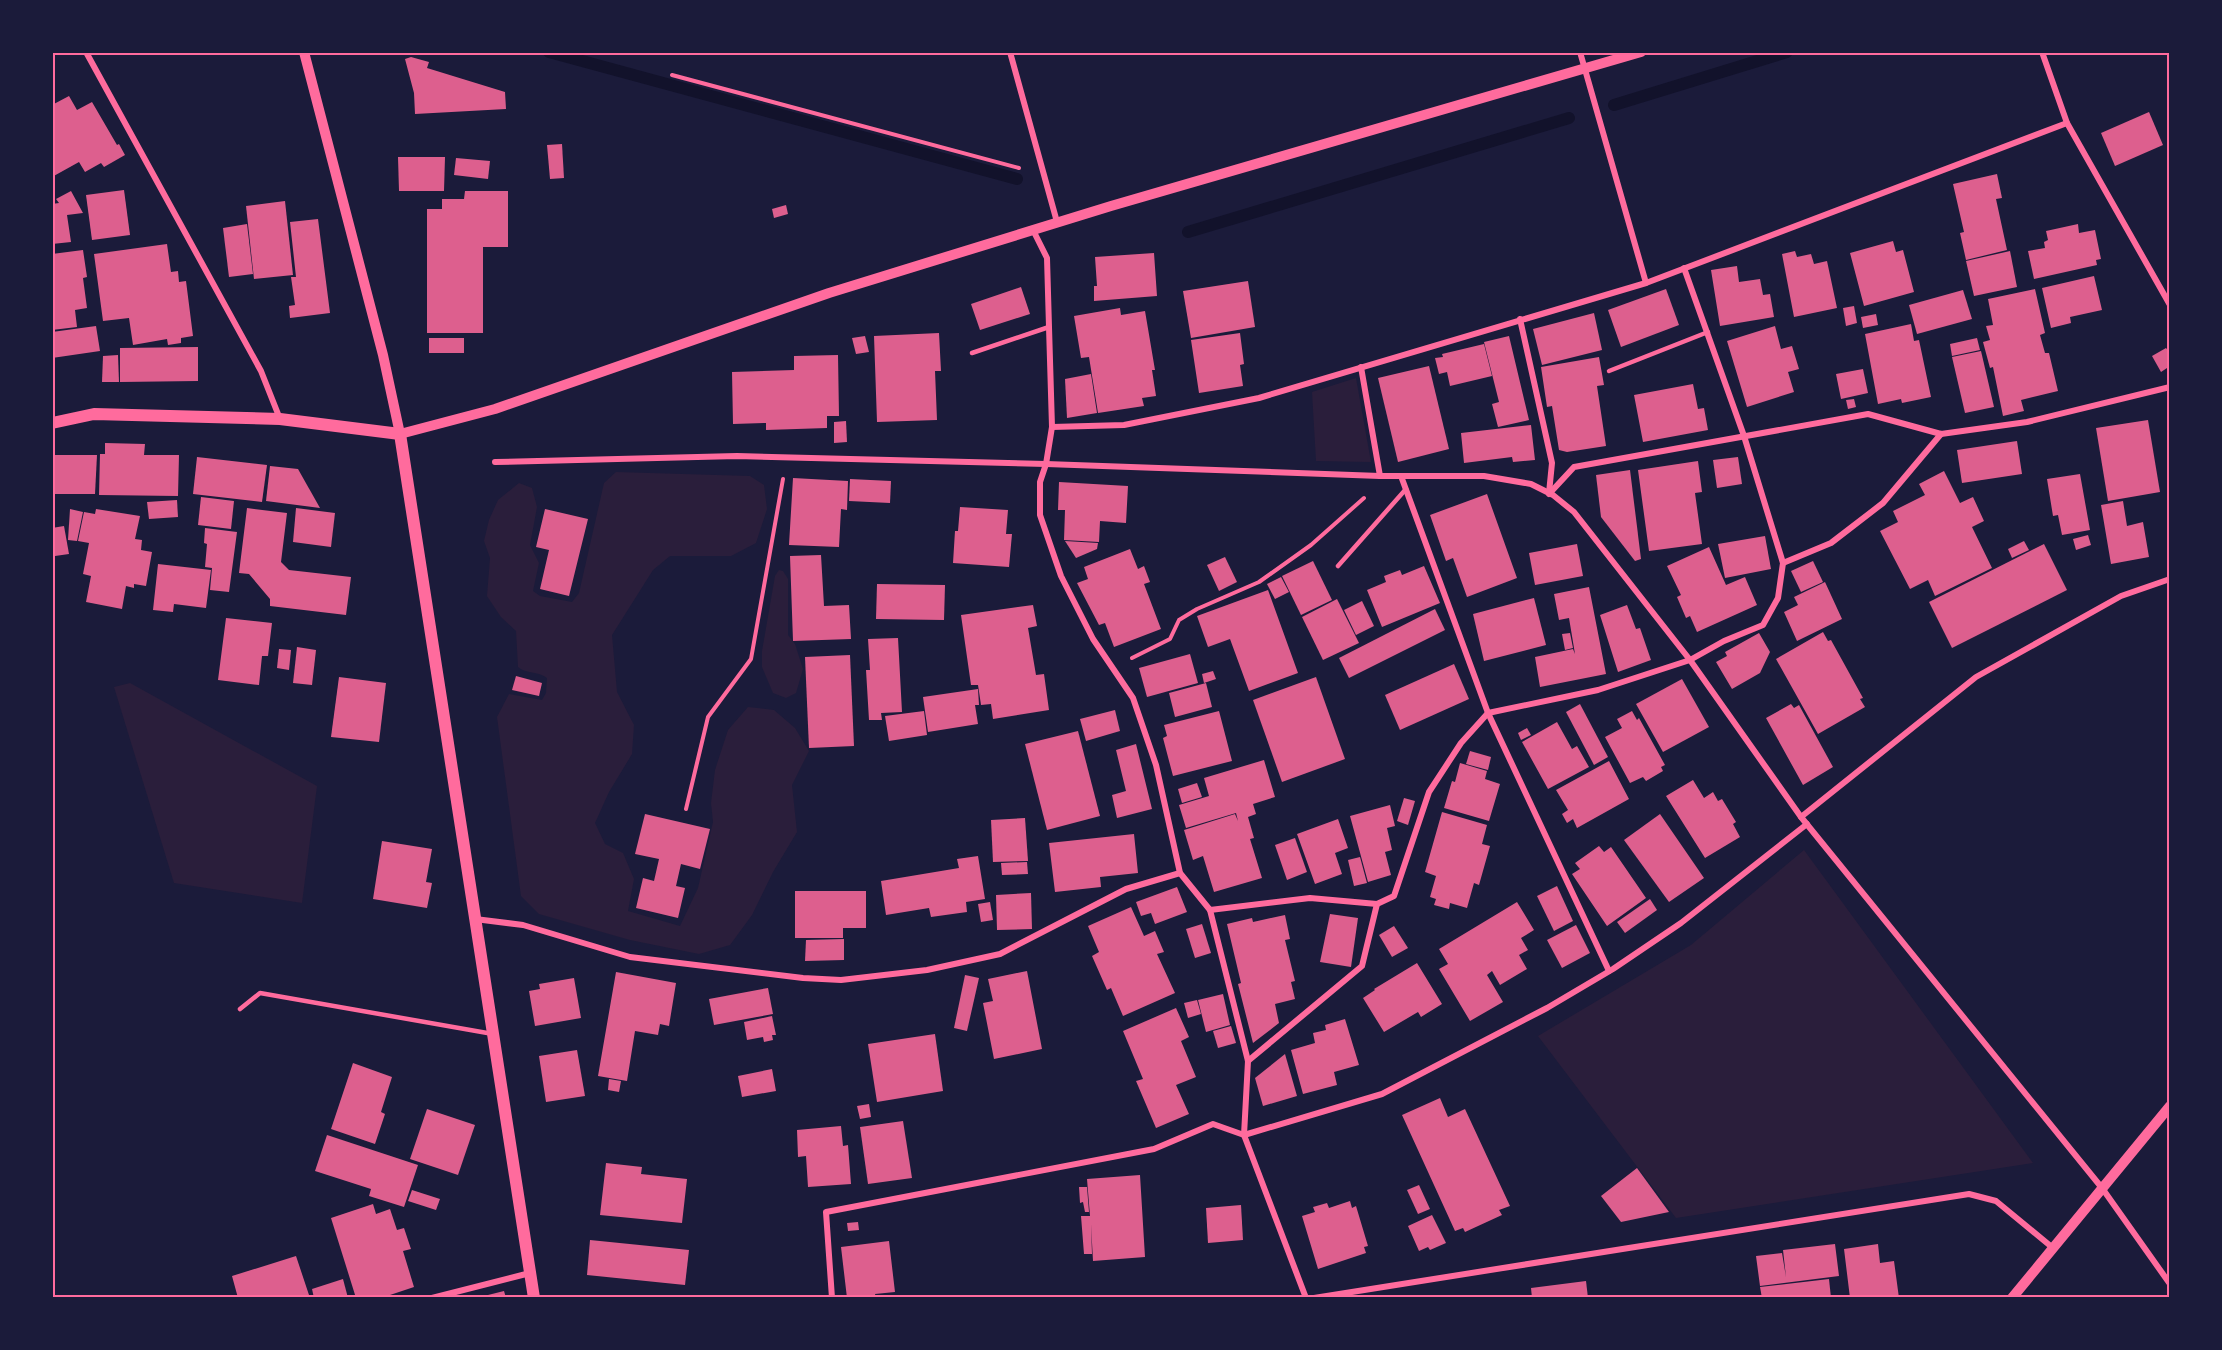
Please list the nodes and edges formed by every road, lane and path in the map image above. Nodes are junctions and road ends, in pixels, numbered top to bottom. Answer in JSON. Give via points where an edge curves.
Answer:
{"nodes":[{"id":1,"x":86,"y":52,"type":"edge"},
{"id":2,"x":304,"y":52,"type":"edge"},
{"id":3,"x":1010,"y":52,"type":"edge"},
{"id":4,"x":1580,"y":52,"type":"edge"},
{"id":5,"x":1641,"y":52,"type":"edge"},
{"id":6,"x":2042,"y":52,"type":"edge"},
{"id":7,"x":1585,"y":70,"type":"junction"},
{"id":8,"x":672,"y":75,"type":"dead end"},
{"id":9,"x":2067,"y":123,"type":"junction"},
{"id":10,"x":1043,"y":174,"type":"junction"},
{"id":11,"x":1057,"y":222,"type":"junction"},
{"id":12,"x":1033,"y":230,"type":"junction"},
{"id":13,"x":1684,"y":267,"type":"junction"},
{"id":14,"x":1646,"y":283,"type":"junction"},
{"id":15,"x":2169,"y":305,"type":"edge"},
{"id":16,"x":1520,"y":319,"type":"junction"},
{"id":17,"x":1049,"y":327,"type":"junction"},
{"id":18,"x":1707,"y":333,"type":"junction"},
{"id":19,"x":972,"y":353,"type":"dead end"},
{"id":20,"x":1361,"y":367,"type":"junction"},
{"id":21,"x":1609,"y":371,"type":"dead end"},
{"id":22,"x":2169,"y":387,"type":"edge"},
{"id":23,"x":280,"y":420,"type":"junction"},
{"id":24,"x":52,"y":423,"type":"edge"},
{"id":25,"x":1052,"y":428,"type":"junction"},
{"id":26,"x":400,"y":434,"type":"junction"},
{"id":27,"x":1941,"y":434,"type":"junction"},
{"id":28,"x":1744,"y":436,"type":"junction"},
{"id":29,"x":786,"y":457,"type":"junction"},
{"id":30,"x":495,"y":462,"type":"dead end"},
{"id":31,"x":1046,"y":464,"type":"junction"},
{"id":32,"x":1380,"y":476,"type":"junction"},
{"id":33,"x":1401,"y":476,"type":"junction"},
{"id":34,"x":1406,"y":489,"type":"junction"},
{"id":35,"x":1549,"y":494,"type":"junction"},
{"id":36,"x":1783,"y":563,"type":"junction"},
{"id":37,"x":1338,"y":566,"type":"dead end"},
{"id":38,"x":2169,"y":579,"type":"edge"},
{"id":39,"x":1690,"y":660,"type":"junction"},
{"id":40,"x":1113,"y":668,"type":"junction"},
{"id":41,"x":1488,"y":713,"type":"junction"},
{"id":42,"x":686,"y":809,"type":"dead end"},
{"id":43,"x":1801,"y":817,"type":"junction"},
{"id":44,"x":1807,"y":824,"type":"junction"},
{"id":45,"x":1180,"y":873,"type":"junction"},
{"id":46,"x":1377,"y":904,"type":"junction"},
{"id":47,"x":1210,"y":910,"type":"junction"},
{"id":48,"x":475,"y":919,"type":"junction"},
{"id":49,"x":1609,"y":971,"type":"junction"},
{"id":50,"x":240,"y":1009,"type":"dead end"},
{"id":51,"x":494,"y":1035,"type":"junction"},
{"id":52,"x":1248,"y":1061,"type":"junction"},
{"id":53,"x":2169,"y":1106,"type":"edge"},
{"id":54,"x":1244,"y":1135,"type":"junction"},
{"id":55,"x":2102,"y":1188,"type":"junction"},
{"id":56,"x":2053,"y":1248,"type":"junction"},
{"id":57,"x":530,"y":1273,"type":"junction"},
{"id":58,"x":2169,"y":1284,"type":"edge"},
{"id":59,"x":432,"y":1298,"type":"edge"},
{"id":60,"x":534,"y":1298,"type":"edge"},
{"id":61,"x":832,"y":1298,"type":"edge"},
{"id":62,"x":1306,"y":1298,"type":"edge"},
{"id":63,"x":1314,"y":1298,"type":"edge"},
{"id":64,"x":2012,"y":1298,"type":"edge"}],
"edges":[{"from":1,"to":23,"type":"street","via":[[261,371]]},
{"from":2,"to":26,"type":"street"},
{"from":3,"to":10,"type":"street"},
{"from":4,"to":7,"type":"street"},
{"from":5,"to":7,"type":"street"},
{"from":6,"to":9,"type":"street"},
{"from":7,"to":11,"type":"street"},
{"from":7,"to":14,"type":"street"},
{"from":8,"to":10,"type":"path"},
{"from":9,"to":13,"type":"street"},
{"from":9,"to":15,"type":"street"},
{"from":10,"to":11,"type":"street"},
{"from":11,"to":12,"type":"street"},
{"from":12,"to":17,"type":"street","via":[[1047,258]]},
{"from":12,"to":26,"type":"street","via":[[829,293],[495,409]]},
{"from":13,"to":14,"type":"street"},
{"from":13,"to":18,"type":"street"},
{"from":14,"to":16,"type":"street"},
{"from":16,"to":20,"type":"street"},
{"from":16,"to":35,"type":"street","via":[[1552,463]]},
{"from":17,"to":19,"type":"lane"},
{"from":17,"to":25,"type":"street"},
{"from":18,"to":21,"type":"lane"},
{"from":18,"to":28,"type":"street"},
{"from":20,"to":25,"type":"street","via":[[1225,405],[1124,424]]},
{"from":20,"to":32,"type":"street"},
{"from":22,"to":27,"type":"street","via":[[2027,423]]},
{"from":23,"to":24,"type":"main road","via":[[94,414]]},
{"from":23,"to":26,"type":"main road"},
{"from":25,"to":31,"type":"street"},
{"from":26,"to":48,"type":"main road"},
{"from":27,"to":28,"type":"street","via":[[1868,414]]},
{"from":27,"to":36,"type":"street","via":[[1883,503],[1831,543]]},
{"from":28,"to":35,"type":"street","via":[[1574,467]]},
{"from":28,"to":36,"type":"street"},
{"from":29,"to":30,"type":"street"},
{"from":29,"to":31,"type":"street"},
{"from":29,"to":42,"type":"path","via":[[751,659],[708,717]]},
{"from":31,"to":32,"type":"street"},
{"from":31,"to":40,"type":"street","via":[[1040,482],[1043,525],[1060,576]]},
{"from":32,"to":33,"type":"street"},
{"from":32,"to":40,"type":"path","via":[[1374,488],[1311,545],[1268,576],[1197,609],[1179,620],[1170,639]]},
{"from":33,"to":34,"type":"street"},
{"from":33,"to":35,"type":"street","via":[[1484,476],[1531,484]]},
{"from":34,"to":37,"type":"lane"},
{"from":34,"to":41,"type":"street"},
{"from":35,"to":39,"type":"street","via":[[1574,512]]},
{"from":36,"to":39,"type":"street","via":[[1778,598],[1763,625]]},
{"from":38,"to":43,"type":"street","via":[[2121,596],[1976,677]]},
{"from":39,"to":41,"type":"street","via":[[1598,690]]},
{"from":39,"to":43,"type":"street"},
{"from":40,"to":45,"type":"street","via":[[1133,698],[1156,765]]},
{"from":41,"to":46,"type":"street","via":[[1461,743],[1430,792],[1394,896]]},
{"from":41,"to":49,"type":"street"},
{"from":43,"to":44,"type":"street"},
{"from":44,"to":49,"type":"street","via":[[1681,922]]},
{"from":44,"to":55,"type":"street"},
{"from":45,"to":47,"type":"street"},
{"from":45,"to":48,"type":"street","via":[[1126,889],[1000,954],[927,970],[841,980],[630,957],[523,925]]},
{"from":46,"to":47,"type":"street","via":[[1310,898]]},
{"from":46,"to":52,"type":"street","via":[[1362,966]]},
{"from":47,"to":52,"type":"street"},
{"from":48,"to":51,"type":"main road"},
{"from":49,"to":54,"type":"street","via":[[1382,1094]]},
{"from":50,"to":51,"type":"lane","via":[[260,993]]},
{"from":51,"to":57,"type":"main road"},
{"from":52,"to":54,"type":"street"},
{"from":53,"to":55,"type":"street"},
{"from":54,"to":61,"type":"street","via":[[1213,1125],[1154,1149],[826,1212]]},
{"from":54,"to":62,"type":"street"},
{"from":55,"to":56,"type":"street"},
{"from":55,"to":58,"type":"street"},
{"from":56,"to":63,"type":"street","via":[[1996,1201],[1969,1194]]},
{"from":56,"to":64,"type":"street"},
{"from":57,"to":59,"type":"street"},
{"from":57,"to":60,"type":"main road"}]}
